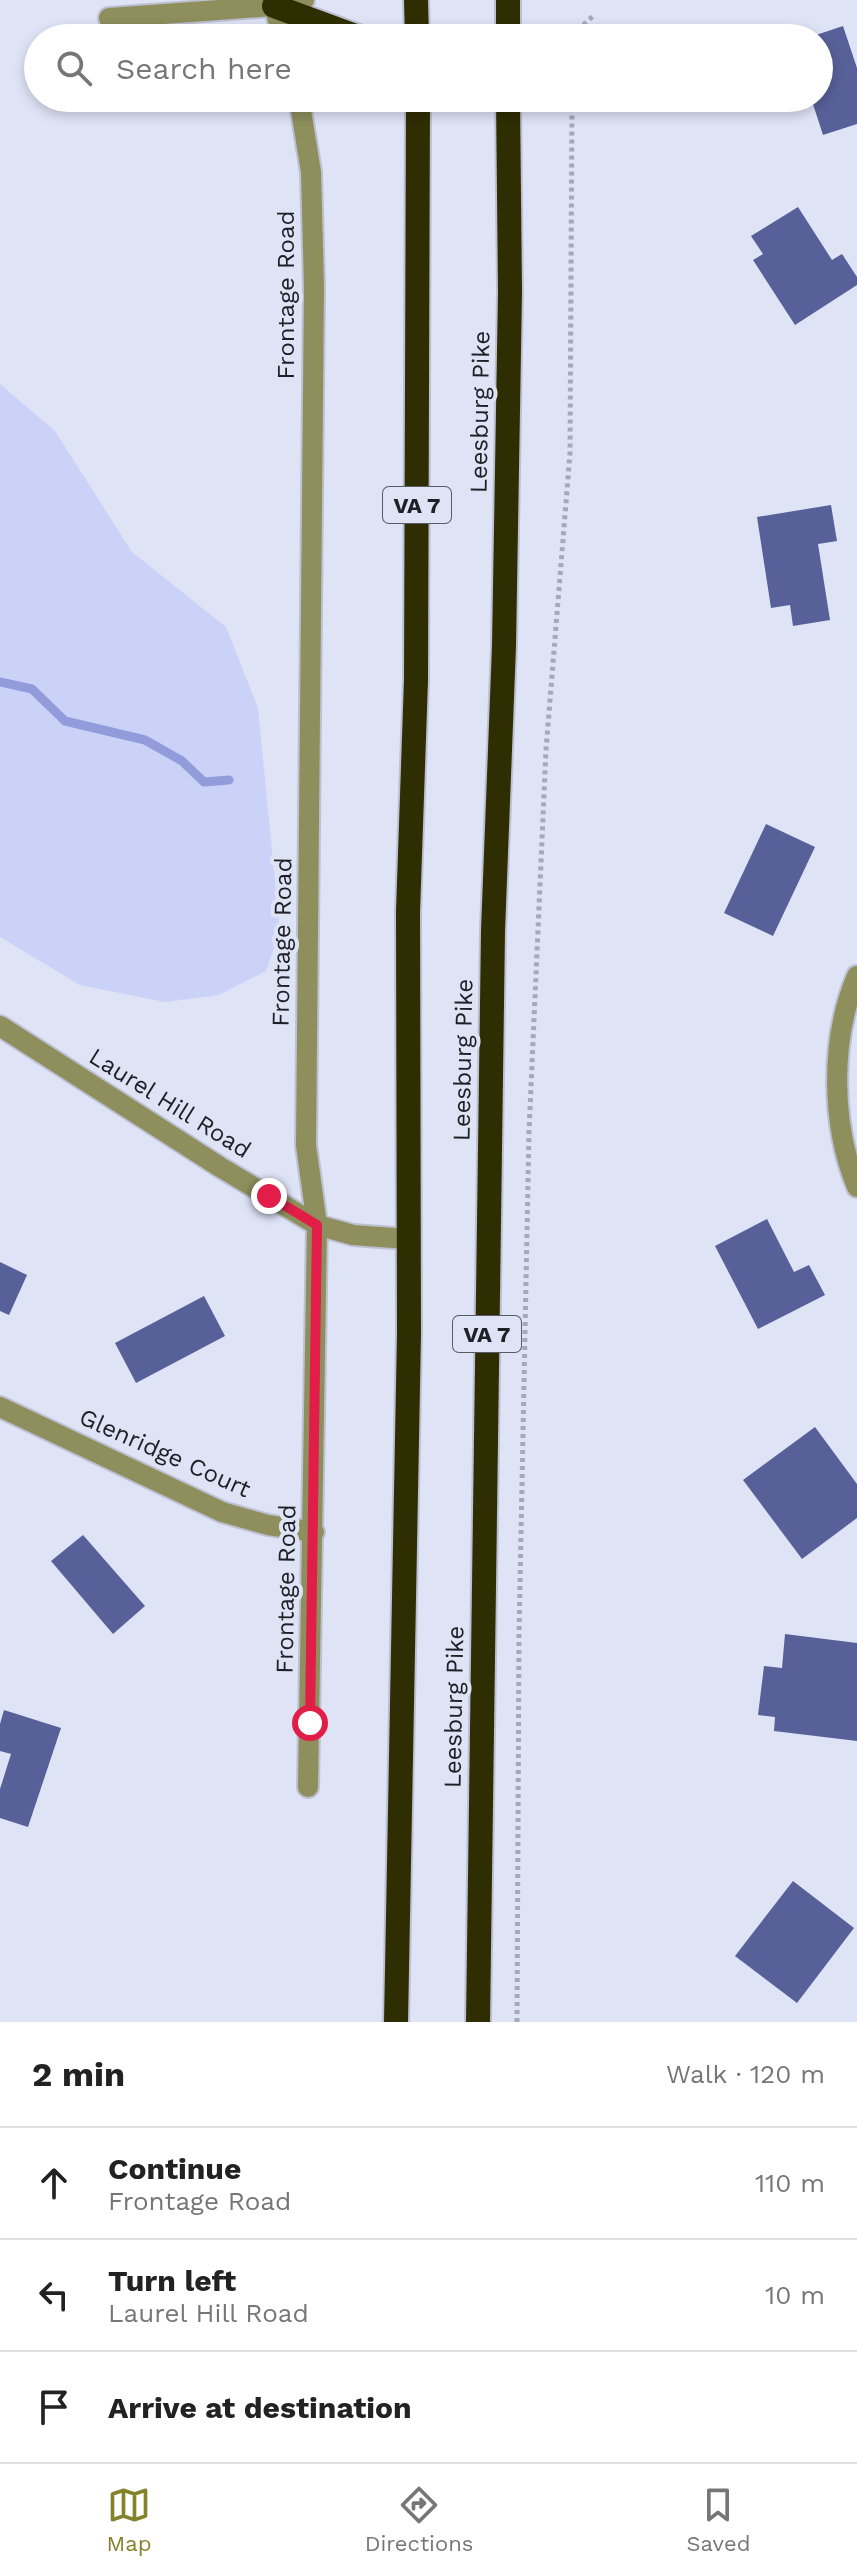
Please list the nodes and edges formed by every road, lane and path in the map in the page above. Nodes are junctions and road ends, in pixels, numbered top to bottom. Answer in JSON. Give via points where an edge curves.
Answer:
{"nodes":[{"id":1,"x":304,"y":0,"type":"edge"},
{"id":2,"x":416,"y":0,"type":"edge"},
{"id":3,"x":508,"y":0,"type":"edge"},
{"id":4,"x":274,"y":6,"type":"junction"},
{"id":5,"x":595,"y":14,"type":"dead end"},
{"id":6,"x":109,"y":18,"type":"dead end"},
{"id":7,"x":279,"y":24,"type":"edge"},
{"id":8,"x":323,"y":24,"type":"edge"},
{"id":9,"x":417,"y":24,"type":"edge"},
{"id":10,"x":508,"y":24,"type":"edge"},
{"id":11,"x":584,"y":24,"type":"edge"},
{"id":12,"x":301,"y":112,"type":"edge"},
{"id":13,"x":418,"y":112,"type":"edge"},
{"id":14,"x":508,"y":112,"type":"edge"},
{"id":15,"x":572,"y":112,"type":"edge"},
{"id":16,"x":857,"y":976,"type":"edge"},
{"id":17,"x":0,"y":1026,"type":"edge"},
{"id":18,"x":857,"y":1187,"type":"edge"},
{"id":19,"x":317,"y":1225,"type":"junction"},
{"id":20,"x":407,"y":1239,"type":"junction"},
{"id":21,"x":0,"y":1407,"type":"edge"},
{"id":22,"x":314,"y":1532,"type":"junction"},
{"id":23,"x":308,"y":1787,"type":"dead end"},
{"id":24,"x":396,"y":2022,"type":"edge"},
{"id":25,"x":478,"y":2022,"type":"edge"},
{"id":26,"x":517,"y":2022,"type":"edge"}],
"edges":[{"from":1,"to":4,"type":"street"},
{"from":2,"to":9,"type":"highway"},
{"from":3,"to":10,"type":"highway"},
{"from":4,"to":6,"type":"street"},
{"from":4,"to":7,"type":"street"},
{"from":4,"to":8,"type":"highway"},
{"from":5,"to":11,"type":"path"},
{"from":12,"to":19,"type":"street","name":"Frontage Road","via":[[311,172],[314,287],[306,1145]]},
{"from":13,"to":20,"type":"highway","number":"VA 7","via":[[417,664],[408,912]]},
{"from":14,"to":25,"type":"highway","name":"Leesburg Pike","number":"VA 7","via":[[505,615],[493,931]]},
{"from":15,"to":26,"type":"path","via":[[570,453],[546,750],[529,1132]]},
{"from":16,"to":18,"type":"street","via":[[841,1035],[838,1091],[842,1136]]},
{"from":17,"to":19,"type":"street","name":"Laurel Hill Road"},
{"from":19,"to":20,"type":"street","name":"Laurel Hill Road","via":[[353,1235]]},
{"from":19,"to":22,"type":"street","name":"Frontage Road"},
{"from":20,"to":24,"type":"highway","number":"VA 7"},
{"from":21,"to":22,"type":"street","name":"Glenridge Court","via":[[222,1512]]},
{"from":22,"to":23,"type":"street","name":"Frontage Road"}]}
